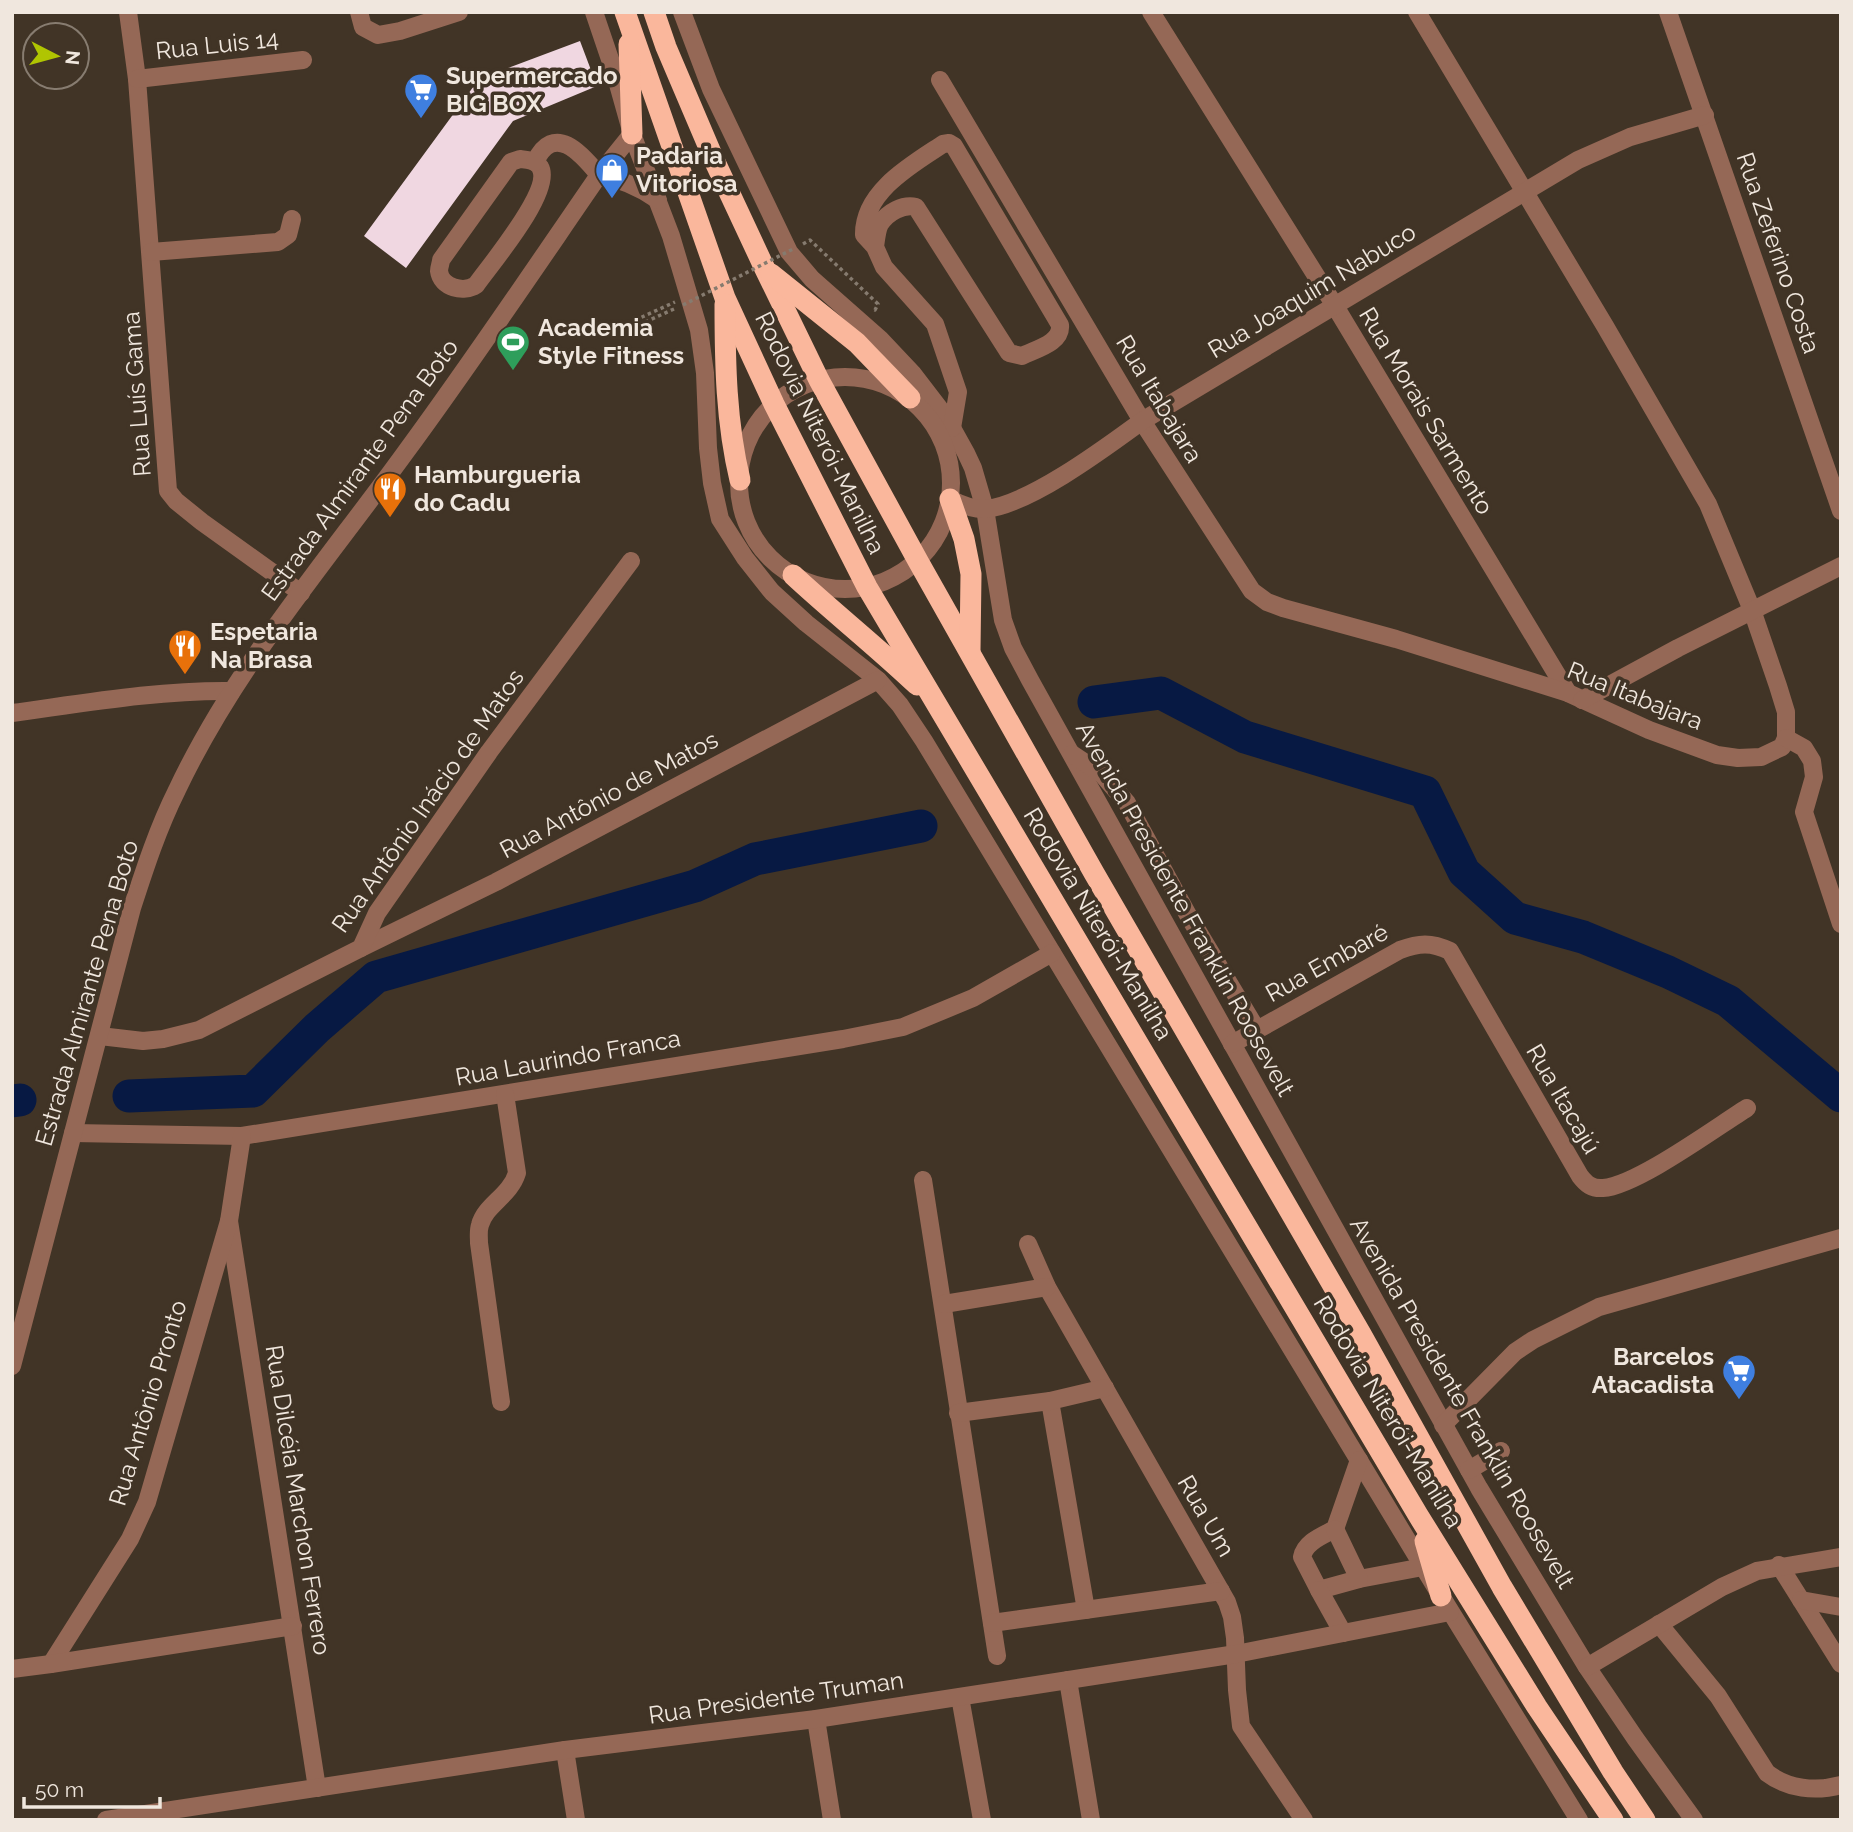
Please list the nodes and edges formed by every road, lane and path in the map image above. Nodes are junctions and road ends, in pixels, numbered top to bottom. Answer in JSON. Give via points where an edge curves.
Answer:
{"nodes":[{"id":1,"x":128,"y":12,"type":"edge"},
{"id":2,"x":359,"y":12,"type":"edge"},
{"id":3,"x":458,"y":12,"type":"edge"},
{"id":4,"x":594,"y":12,"type":"edge"},
{"id":5,"x":654,"y":12,"type":"edge"},
{"id":6,"x":682,"y":12,"type":"edge"},
{"id":7,"x":1151,"y":12,"type":"edge"},
{"id":8,"x":1417,"y":12,"type":"edge"},
{"id":9,"x":1668,"y":12,"type":"edge"},
{"id":10,"x":626,"y":17,"type":"edge"},
{"id":11,"x":303,"y":60,"type":"dead end"},
{"id":12,"x":137,"y":79,"type":"junction"},
{"id":13,"x":940,"y":80,"type":"dead end"},
{"id":14,"x":1705,"y":115,"type":"junction"},
{"id":15,"x":632,"y":135,"type":"junction"},
{"id":16,"x":535,"y":162,"type":"junction"},
{"id":17,"x":599,"y":175,"type":"junction"},
{"id":18,"x":1525,"y":193,"type":"junction"},
{"id":19,"x":657,"y":200,"type":"junction"},
{"id":20,"x":292,"y":219,"type":"dead end"},
{"id":21,"x":810,"y":240,"type":"dead end"},
{"id":22,"x":875,"y":247,"type":"junction"},
{"id":23,"x":794,"y":250,"type":"junction"},
{"id":24,"x":151,"y":252,"type":"junction"},
{"id":25,"x":765,"y":269,"type":"junction"},
{"id":26,"x":725,"y":298,"type":"junction"},
{"id":27,"x":686,"y":300,"type":"junction"},
{"id":28,"x":864,"y":301,"type":"dead end"},
{"id":29,"x":1335,"y":306,"type":"junction"},
{"id":30,"x":819,"y":380,"type":"junction"},
{"id":31,"x":910,"y":398,"type":"junction"},
{"id":32,"x":774,"y":404,"type":"junction"},
{"id":33,"x":1142,"y":421,"type":"junction"},
{"id":34,"x":952,"y":428,"type":"junction"},
{"id":35,"x":740,"y":480,"type":"junction"},
{"id":36,"x":950,"y":499,"type":"junction"},
{"id":37,"x":985,"y":509,"type":"junction"},
{"id":38,"x":1841,"y":511,"type":"edge"},
{"id":39,"x":745,"y":516,"type":"junction"},
{"id":40,"x":720,"y":519,"type":"junction"},
{"id":41,"x":631,"y":561,"type":"dead end"},
{"id":42,"x":918,"y":561,"type":"junction"},
{"id":43,"x":1841,"y":566,"type":"edge"},
{"id":44,"x":793,"y":575,"type":"junction"},
{"id":45,"x":867,"y":587,"type":"junction"},
{"id":46,"x":301,"y":593,"type":"junction"},
{"id":47,"x":1752,"y":610,"type":"junction"},
{"id":48,"x":970,"y":652,"type":"junction"},
{"id":49,"x":878,"y":680,"type":"junction"},
{"id":50,"x":232,"y":691,"type":"junction"},
{"id":51,"x":1575,"y":697,"type":"junction"},
{"id":52,"x":934,"y":701,"type":"junction"},
{"id":53,"x":12,"y":713,"type":"edge"},
{"id":54,"x":1786,"y":738,"type":"junction"},
{"id":55,"x":1070,"y":753,"type":"junction"},
{"id":56,"x":1841,"y":924,"type":"edge"},
{"id":57,"x":361,"y":948,"type":"junction"},
{"id":58,"x":1450,"y":951,"type":"joint"},
{"id":59,"x":1052,"y":953,"type":"junction"},
{"id":60,"x":1257,"y":1030,"type":"junction"},
{"id":61,"x":100,"y":1036,"type":"junction"},
{"id":62,"x":1232,"y":1044,"type":"junction"},
{"id":63,"x":505,"y":1094,"type":"junction"},
{"id":64,"x":1747,"y":1108,"type":"dead end"},
{"id":65,"x":73,"y":1133,"type":"junction"},
{"id":66,"x":242,"y":1136,"type":"junction"},
{"id":67,"x":923,"y":1180,"type":"dead end"},
{"id":68,"x":229,"y":1221,"type":"junction"},
{"id":69,"x":1841,"y":1238,"type":"edge"},
{"id":70,"x":1028,"y":1244,"type":"dead end"},
{"id":71,"x":1047,"y":1287,"type":"junction"},
{"id":72,"x":944,"y":1304,"type":"junction"},
{"id":73,"x":12,"y":1366,"type":"edge"},
{"id":74,"x":1105,"y":1388,"type":"junction"},
{"id":75,"x":1050,"y":1401,"type":"junction"},
{"id":76,"x":501,"y":1402,"type":"dead end"},
{"id":77,"x":958,"y":1413,"type":"junction"},
{"id":78,"x":1443,"y":1424,"type":"junction"},
{"id":79,"x":1501,"y":1451,"type":"dead end"},
{"id":80,"x":1359,"y":1460,"type":"junction"},
{"id":81,"x":1469,"y":1470,"type":"junction"},
{"id":82,"x":1418,"y":1515,"type":"junction"},
{"id":83,"x":1335,"y":1529,"type":"junction"},
{"id":84,"x":1841,"y":1556,"type":"edge"},
{"id":85,"x":1779,"y":1565,"type":"junction"},
{"id":86,"x":1423,"y":1567,"type":"junction"},
{"id":87,"x":1359,"y":1579,"type":"junction"},
{"id":88,"x":1319,"y":1590,"type":"junction"},
{"id":89,"x":1221,"y":1591,"type":"junction"},
{"id":90,"x":1801,"y":1600,"type":"junction"},
{"id":91,"x":1445,"y":1604,"type":"junction"},
{"id":92,"x":1841,"y":1607,"type":"edge"},
{"id":93,"x":1086,"y":1610,"type":"junction"},
{"id":94,"x":992,"y":1623,"type":"junction"},
{"id":95,"x":1659,"y":1624,"type":"junction"},
{"id":96,"x":293,"y":1626,"type":"junction"},
{"id":97,"x":1343,"y":1633,"type":"junction"},
{"id":98,"x":1236,"y":1654,"type":"junction"},
{"id":99,"x":997,"y":1656,"type":"dead end"},
{"id":100,"x":51,"y":1664,"type":"junction"},
{"id":101,"x":1841,"y":1664,"type":"edge"},
{"id":102,"x":1587,"y":1667,"type":"junction"},
{"id":103,"x":12,"y":1669,"type":"edge"},
{"id":104,"x":1068,"y":1681,"type":"junction"},
{"id":105,"x":960,"y":1697,"type":"junction"},
{"id":106,"x":816,"y":1719,"type":"junction"},
{"id":107,"x":565,"y":1750,"type":"junction"},
{"id":108,"x":1841,"y":1785,"type":"edge"},
{"id":109,"x":317,"y":1788,"type":"junction"},
{"id":110,"x":106,"y":1820,"type":"edge"},
{"id":111,"x":576,"y":1820,"type":"edge"},
{"id":112,"x":832,"y":1820,"type":"edge"},
{"id":113,"x":982,"y":1820,"type":"edge"},
{"id":114,"x":1091,"y":1820,"type":"edge"},
{"id":115,"x":1304,"y":1820,"type":"edge"},
{"id":116,"x":1579,"y":1820,"type":"edge"},
{"id":117,"x":1613,"y":1820,"type":"edge"},
{"id":118,"x":1645,"y":1820,"type":"edge"},
{"id":119,"x":1694,"y":1820,"type":"edge"}],
"edges":[{"from":1,"to":12,"type":"street","name":"Rua Luís Gama"},
{"from":2,"to":3,"type":"street","via":[[363,27],[378,35]]},
{"from":4,"to":15,"type":"street"},
{"from":5,"to":25,"type":"highway","name":"Rodovia Niterói-Manilha"},
{"from":6,"to":23,"type":"street","name":"Avenida Presidente Franklin Roosevelt","via":[[711,89]]},
{"from":7,"to":29,"type":"street","name":"Rua Morais Sarmento"},
{"from":8,"to":18,"type":"street"},
{"from":9,"to":14,"type":"street","name":"Rua Zeferino Costa"},
{"from":10,"to":15,"type":"highway"},
{"from":10,"to":26,"type":"highway","name":"Rodovia Niterói-Manilha"},
{"from":11,"to":12,"type":"street","name":"Rua Luis 14"},
{"from":12,"to":24,"type":"street","name":"Rua Luís Gama"},
{"from":13,"to":33,"type":"street","name":"Rua Itabajara"},
{"from":14,"to":18,"type":"street","name":"Rua Joaquim Nabuco","via":[[1605,147]]},
{"from":14,"to":38,"type":"street","name":"Rua Zeferino Costa"},
{"from":15,"to":17,"type":"street","name":"Estrada Almirante Pena Boto"},
{"from":15,"to":19,"type":"street"},
{"from":16,"to":16,"type":"street","via":[[542,180],[536,199],[476,285],[456,289],[442,279],[442,260],[511,162]]},
{"from":16,"to":17,"type":"street","via":[[548,143],[563,142]]},
{"from":17,"to":19,"type":"street","via":[[636,186]]},
{"from":17,"to":46,"type":"street","name":"Estrada Almirante Pena Boto","via":[[406,452]]},
{"from":18,"to":29,"type":"street","name":"Rua Joaquim Nabuco"},
{"from":18,"to":47,"type":"street","via":[[1685,461]]},
{"from":19,"to":27,"type":"street"},
{"from":20,"to":24,"type":"street","via":[[288,235],[278,242]]},
{"from":21,"to":28,"type":"path","via":[[878,304],[875,310]]},
{"from":22,"to":22,"type":"street","via":[[880,224],[898,208],[916,207],[1009,353],[1022,356],[1057,338],[1061,331],[949,143],[901,171],[874,201],[864,221],[864,235]]},
{"from":22,"to":34,"type":"street","via":[[884,267],[936,324],[958,392]]},
{"from":23,"to":27,"type":"path","bridge":true},
{"from":23,"to":34,"type":"street","name":"Avenida Presidente Franklin Roosevelt","via":[[812,279],[913,374]]},
{"from":24,"to":46,"type":"street","name":"Rua Luís Gama","via":[[168,491],[202,522]]},
{"from":25,"to":30,"type":"highway","name":"Rodovia Niterói-Manilha"},
{"from":25,"to":31,"type":"highway","via":[[857,343]]},
{"from":26,"to":32,"type":"highway","name":"Rodovia Niterói-Manilha"},
{"from":26,"to":35,"type":"highway","via":[[730,441]]},
{"from":27,"to":27,"type":"path","via":[[614,336],[611,331]]},
{"from":27,"to":40,"type":"street","via":[[699,330],[708,448]]},
{"from":29,"to":33,"type":"street","name":"Rua Joaquim Nabuco"},
{"from":29,"to":51,"type":"street","name":"Rua Morais Sarmento"},
{"from":30,"to":31,"type":"street","via":[[855,377],[884,384]]},
{"from":30,"to":32,"type":"street"},
{"from":30,"to":42,"type":"highway","name":"Rodovia Niterói-Manilha"},
{"from":31,"to":36,"type":"street","via":[[932,421],[946,449]]},
{"from":32,"to":35,"type":"street","via":[[749,438]]},
{"from":32,"to":45,"type":"highway","name":"Rodovia Niterói-Manilha"},
{"from":33,"to":37,"type":"street","name":"Rua Joaquim Nabuco","via":[[1046,484],[1014,501]]},
{"from":33,"to":51,"type":"street","name":"Rua Itabajara","via":[[1237,571],[1267,602]]},
{"from":34,"to":37,"type":"street","name":"Avenida Presidente Franklin Roosevelt","via":[[973,468]]},
{"from":35,"to":39,"type":"street"},
{"from":36,"to":37,"type":"street"},
{"from":36,"to":42,"type":"street","via":[[937,536]]},
{"from":36,"to":48,"type":"highway","via":[[971,574]]},
{"from":37,"to":55,"type":"street","name":"Avenida Presidente Franklin Roosevelt","via":[[1003,620],[1013,648]]},
{"from":39,"to":40,"type":"street"},
{"from":39,"to":44,"type":"street","via":[[764,550]]},
{"from":40,"to":49,"type":"street","via":[[772,592]]},
{"from":41,"to":57,"type":"street","name":"Rua Antônio Inácio de Matos","via":[[481,763],[377,913]]},
{"from":42,"to":45,"type":"street"},
{"from":42,"to":48,"type":"highway","name":"Rodovia Niterói-Manilha"},
{"from":43,"to":47,"type":"street"},
{"from":44,"to":45,"type":"street","via":[[829,588]]},
{"from":44,"to":52,"type":"highway"},
{"from":45,"to":52,"type":"highway","name":"Rodovia Niterói-Manilha"},
{"from":46,"to":50,"type":"street","name":"Estrada Almirante Pena Boto"},
{"from":47,"to":51,"type":"street"},
{"from":47,"to":54,"type":"street","via":[[1786,712]]},
{"from":48,"to":118,"type":"highway","name":"Rodovia Niterói-Manilha","via":[[1502,1587]]},
{"from":49,"to":57,"type":"street","name":"Rua Antônio de Matos","via":[[509,876]]},
{"from":49,"to":59,"type":"street","via":[[924,741]]},
{"from":50,"to":53,"type":"street","via":[[132,696]]},
{"from":50,"to":61,"type":"street","name":"Estrada Almirante Pena Boto","via":[[155,840],[132,908]]},
{"from":51,"to":54,"type":"street","name":"Rua Itabajara","via":[[1717,755],[1760,757],[1782,747]]},
{"from":52,"to":82,"type":"highway","name":"Rodovia Niterói-Manilha"},
{"from":54,"to":56,"type":"street","via":[[1804,748],[1812,761],[1814,777],[1804,812]]},
{"from":55,"to":60,"type":"street","via":[[1102,774],[1128,803]]},
{"from":55,"to":62,"type":"street","name":"Avenida Presidente Franklin Roosevelt"},
{"from":57,"to":61,"type":"street","name":"Rua Antônio Inácio de Matos","via":[[199,1030],[143,1041]]},
{"from":58,"to":60,"type":"street","name":"Rua Embaré","via":[[1428,943],[1400,950]]},
{"from":58,"to":64,"type":"street","name":"Rua Itacajú","via":[[1587,1185],[1602,1188],[1629,1182]]},
{"from":59,"to":63,"type":"street","name":"Rua Laurindo Franca","via":[[973,998],[903,1027]]},
{"from":59,"to":80,"type":"street"},
{"from":60,"to":62,"type":"street","name":"Rua Embaré"},
{"from":61,"to":65,"type":"street","name":"Estrada Almirante Pena Boto"},
{"from":62,"to":78,"type":"street","name":"Avenida Presidente Franklin Roosevelt"},
{"from":63,"to":66,"type":"street","name":"Rua Laurindo Franca"},
{"from":63,"to":76,"type":"street","via":[[517,1173],[513,1184],[484,1215],[479,1243]]},
{"from":65,"to":66,"type":"street","name":"Rua Laurindo Franca"},
{"from":65,"to":73,"type":"street","name":"Estrada Almirante Pena Boto"},
{"from":66,"to":68,"type":"street","name":"Rua Antônio Pronto"},
{"from":67,"to":72,"type":"street"},
{"from":68,"to":96,"type":"street","name":"Rua Dilcéia Marchon Ferrero"},
{"from":68,"to":100,"type":"street","name":"Rua Antônio Pronto","via":[[147,1502],[130,1539]]},
{"from":69,"to":78,"type":"street","via":[[1599,1307],[1516,1352]]},
{"from":70,"to":71,"type":"street","name":"Rua Um"},
{"from":71,"to":72,"type":"street"},
{"from":71,"to":74,"type":"street","name":"Rua Um"},
{"from":72,"to":77,"type":"street"},
{"from":74,"to":75,"type":"street"},
{"from":74,"to":89,"type":"street","name":"Rua Um"},
{"from":75,"to":77,"type":"street"},
{"from":75,"to":93,"type":"street"},
{"from":77,"to":94,"type":"street"},
{"from":78,"to":81,"type":"street","name":"Avenida Presidente Franklin Roosevelt"},
{"from":79,"to":81,"type":"street"},
{"from":80,"to":83,"type":"street"},
{"from":80,"to":86,"type":"street"},
{"from":81,"to":102,"type":"street","name":"Avenida Presidente Franklin Roosevelt"},
{"from":82,"to":91,"type":"highway"},
{"from":82,"to":117,"type":"highway","name":"Rodovia Niterói-Manilha"},
{"from":83,"to":87,"type":"street"},
{"from":83,"to":88,"type":"street","via":[[1302,1552]]},
{"from":84,"to":85,"type":"street"},
{"from":85,"to":90,"type":"street"},
{"from":85,"to":95,"type":"street","via":[[1723,1587]]},
{"from":86,"to":87,"type":"street"},
{"from":86,"to":91,"type":"street"},
{"from":87,"to":88,"type":"street"},
{"from":88,"to":97,"type":"street"},
{"from":89,"to":93,"type":"street"},
{"from":89,"to":98,"type":"street","name":"Rua Um","via":[[1232,1617]]},
{"from":90,"to":92,"type":"street"},
{"from":90,"to":101,"type":"street"},
{"from":91,"to":97,"type":"street","name":"Rua Presidente Truman"},
{"from":91,"to":116,"type":"street"},
{"from":93,"to":94,"type":"street"},
{"from":94,"to":99,"type":"street"},
{"from":95,"to":102,"type":"street"},
{"from":95,"to":108,"type":"street","via":[[1718,1696],[1767,1773],[1804,1788]]},
{"from":96,"to":100,"type":"street"},
{"from":96,"to":109,"type":"street","name":"Rua Dilcéia Marchon Ferrero"},
{"from":97,"to":98,"type":"street","name":"Rua Presidente Truman"},
{"from":98,"to":104,"type":"street","name":"Rua Presidente Truman"},
{"from":98,"to":115,"type":"street","name":"Rua Um","via":[[1241,1726]]},
{"from":100,"to":103,"type":"street"},
{"from":102,"to":119,"type":"street","name":"Avenida Presidente Franklin Roosevelt"},
{"from":104,"to":105,"type":"street","name":"Rua Presidente Truman"},
{"from":104,"to":114,"type":"street"},
{"from":105,"to":106,"type":"street","name":"Rua Presidente Truman"},
{"from":105,"to":113,"type":"street"},
{"from":106,"to":107,"type":"street","name":"Rua Presidente Truman"},
{"from":106,"to":112,"type":"street"},
{"from":107,"to":109,"type":"street","name":"Rua Presidente Truman"},
{"from":107,"to":111,"type":"street"},
{"from":109,"to":110,"type":"street","name":"Rua Presidente Truman"}]}
